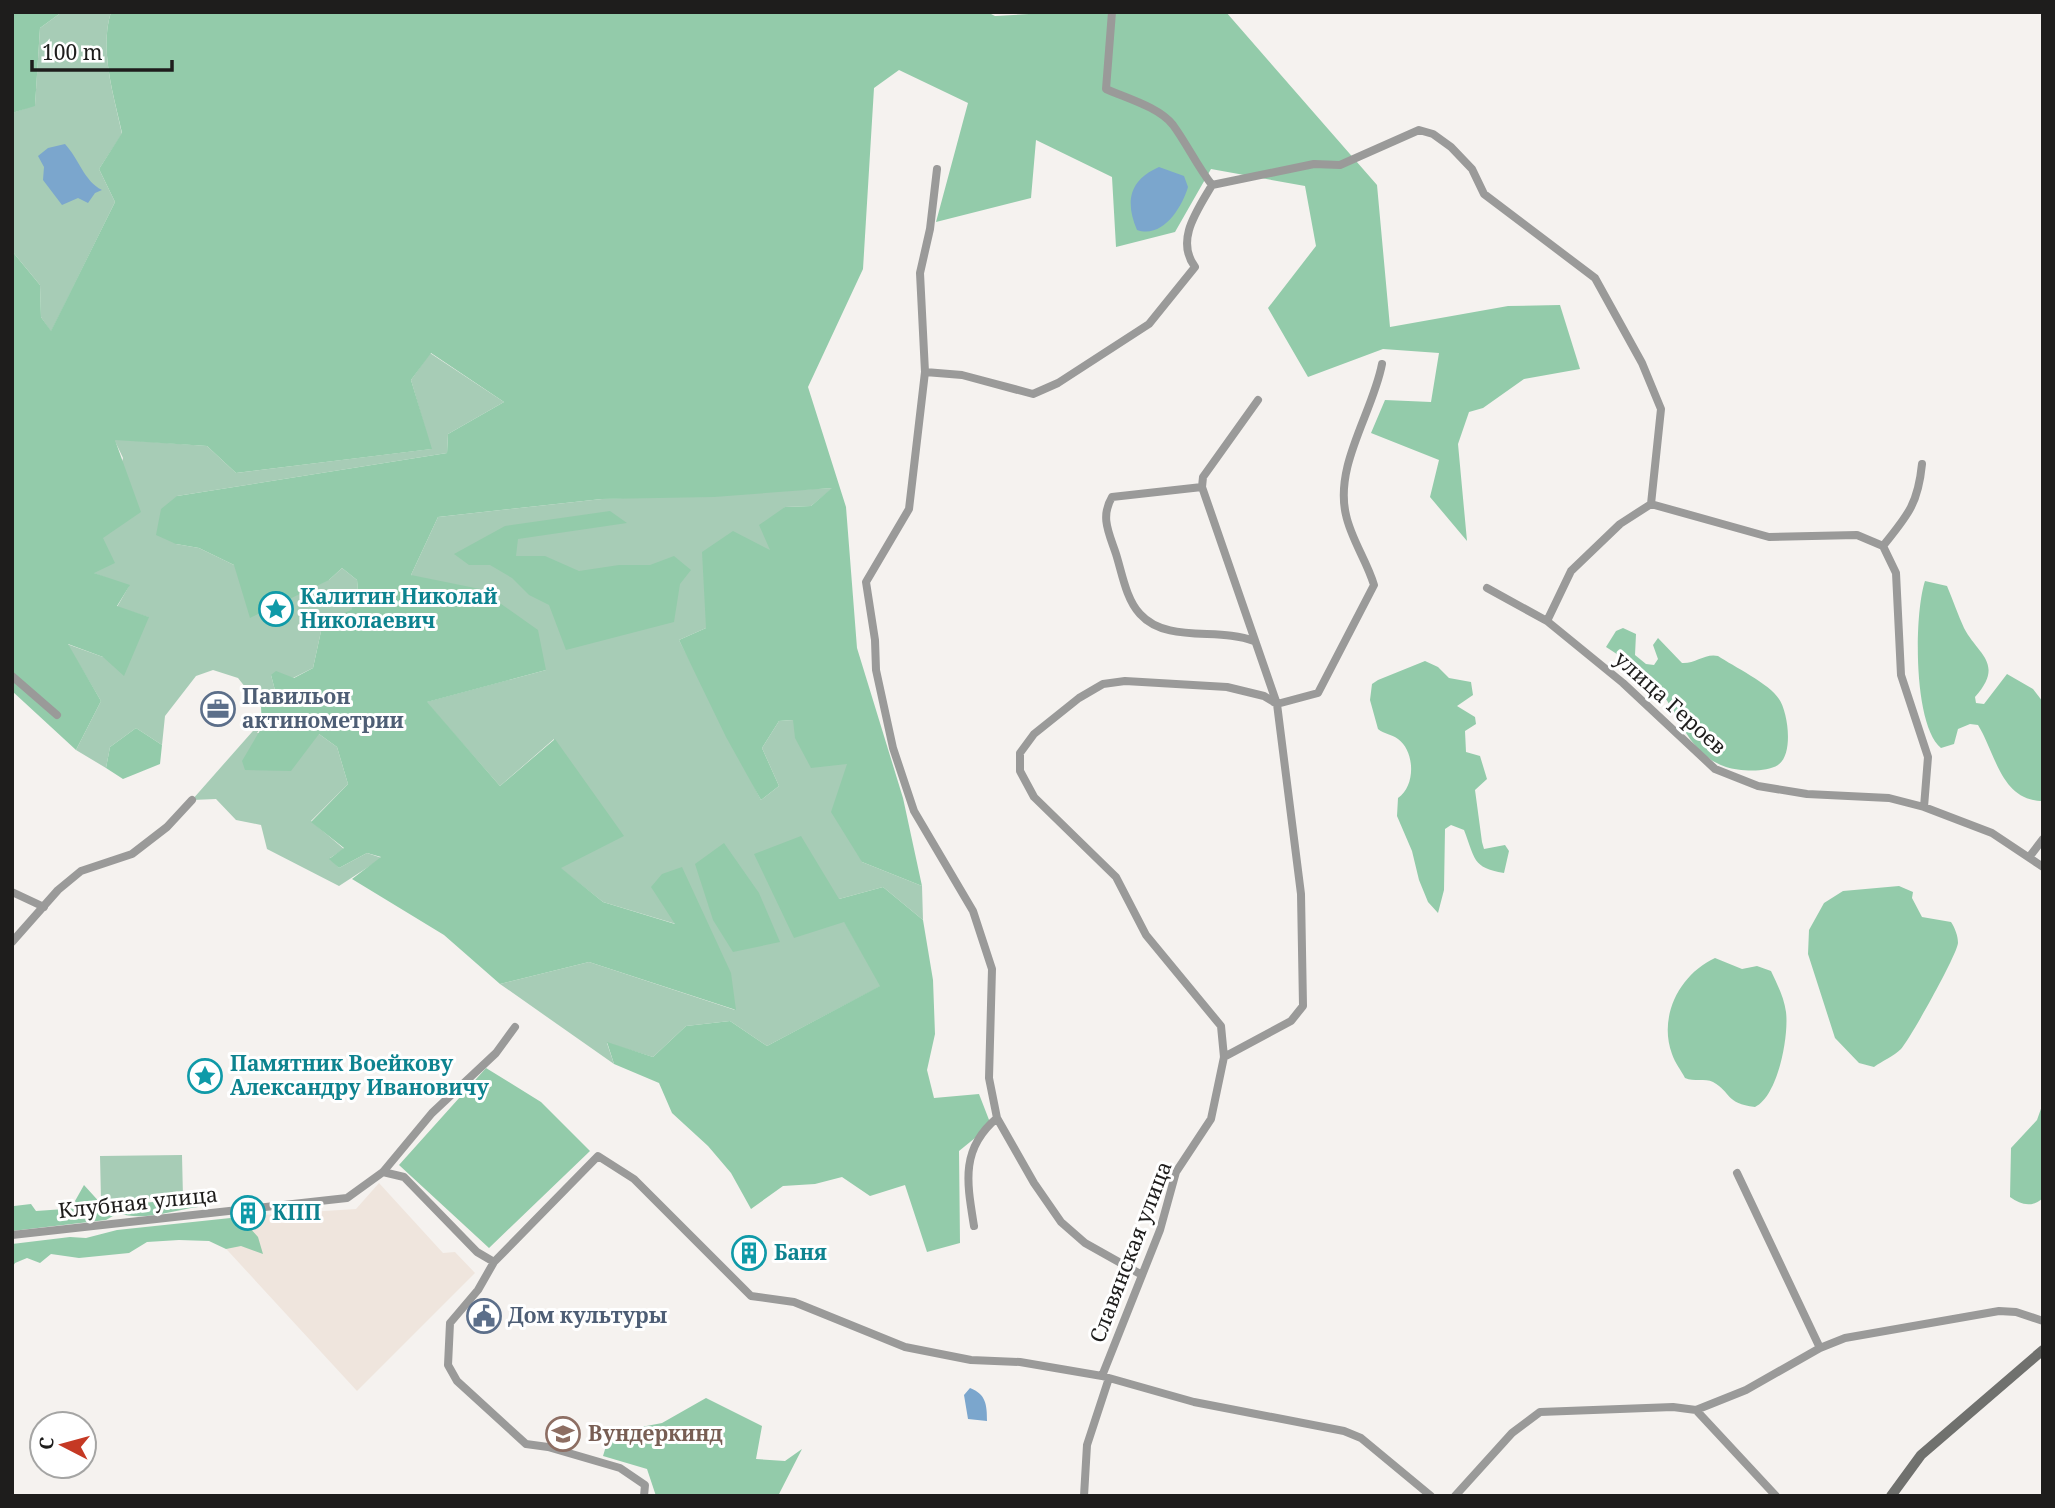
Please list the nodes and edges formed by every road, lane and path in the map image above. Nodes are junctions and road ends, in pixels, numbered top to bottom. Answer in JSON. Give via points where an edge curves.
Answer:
{"nodes":[{"id":1,"x":1112,"y":12,"type":"edge"},
{"id":2,"x":937,"y":169,"type":"dead end"},
{"id":3,"x":1212,"y":185,"type":"junction"},
{"id":4,"x":1382,"y":364,"type":"dead end"},
{"id":5,"x":925,"y":372,"type":"junction"},
{"id":6,"x":1258,"y":400,"type":"dead end"},
{"id":7,"x":1922,"y":464,"type":"dead end"},
{"id":8,"x":1202,"y":487,"type":"junction"},
{"id":9,"x":1651,"y":504,"type":"junction"},
{"id":10,"x":1883,"y":545,"type":"junction"},
{"id":11,"x":1487,"y":588,"type":"dead end"},
{"id":12,"x":1546,"y":621,"type":"junction"},
{"id":13,"x":1254,"y":641,"type":"junction"},
{"id":14,"x":12,"y":676,"type":"edge"},
{"id":15,"x":1277,"y":704,"type":"junction"},
{"id":16,"x":57,"y":715,"type":"dead end"},
{"id":17,"x":192,"y":800,"type":"dead end"},
{"id":18,"x":1924,"y":807,"type":"junction"},
{"id":19,"x":2043,"y":839,"type":"edge"},
{"id":20,"x":2030,"y":856,"type":"junction"},
{"id":21,"x":2043,"y":866,"type":"edge"},
{"id":22,"x":12,"y":892,"type":"edge"},
{"id":23,"x":44,"y":907,"type":"junction"},
{"id":24,"x":12,"y":942,"type":"edge"},
{"id":25,"x":515,"y":1027,"type":"dead end"},
{"id":26,"x":1224,"y":1057,"type":"junction"},
{"id":27,"x":997,"y":1118,"type":"junction"},
{"id":28,"x":383,"y":1172,"type":"junction"},
{"id":29,"x":1737,"y":1173,"type":"dead end"},
{"id":30,"x":974,"y":1226,"type":"dead end"},
{"id":31,"x":12,"y":1235,"type":"edge"},
{"id":32,"x":494,"y":1262,"type":"junction"},
{"id":33,"x":1142,"y":1275,"type":"junction"},
{"id":34,"x":2043,"y":1321,"type":"edge"},
{"id":35,"x":1820,"y":1348,"type":"junction"},
{"id":36,"x":2043,"y":1350,"type":"edge"},
{"id":37,"x":1105,"y":1377,"type":"junction"},
{"id":38,"x":1696,"y":1410,"type":"junction"},
{"id":39,"x":644,"y":1496,"type":"edge"},
{"id":40,"x":1084,"y":1496,"type":"edge"},
{"id":41,"x":1431,"y":1496,"type":"edge"},
{"id":42,"x":1455,"y":1496,"type":"edge"},
{"id":43,"x":1776,"y":1496,"type":"edge"},
{"id":44,"x":1891,"y":1496,"type":"edge"}],
"edges":[{"from":1,"to":3,"type":"street","via":[[1106,89],[1171,123]]},
{"from":2,"to":5,"type":"street","via":[[920,273]]},
{"from":3,"to":5,"type":"street","via":[[1185,240],[1187,256],[1195,267],[1149,324],[1033,394],[962,375]]},
{"from":3,"to":9,"type":"street","via":[[1314,164],[1340,165],[1419,130],[1451,147],[1472,169],[1484,194],[1595,278],[1642,363],[1661,409]]},
{"from":4,"to":15,"type":"street","via":[[1345,488],[1345,514],[1374,585],[1318,693]]},
{"from":5,"to":27,"type":"street","via":[[909,509],[866,582],[876,670],[893,748],[914,811],[973,911],[992,969],[989,1078]]},
{"from":6,"to":8,"type":"street","via":[[1203,477]]},
{"from":7,"to":10,"type":"street","via":[[1913,510]]},
{"from":8,"to":13,"type":"street"},
{"from":8,"to":13,"type":"street","via":[[1112,497],[1105,520],[1130,597],[1139,614],[1168,630],[1238,635]]},
{"from":9,"to":10,"type":"street","via":[[1769,537],[1857,535]]},
{"from":9,"to":12,"type":"street","via":[[1620,524],[1571,571]]},
{"from":10,"to":18,"type":"street","via":[[1896,573],[1901,676],[1928,757]]},
{"from":11,"to":12,"type":"street","name":"улица Героев"},
{"from":12,"to":18,"type":"street","name":"улица Героев","via":[[1623,683],[1715,769],[1758,786],[1888,798]]},
{"from":13,"to":15,"type":"street"},
{"from":14,"to":16,"type":"street"},
{"from":15,"to":26,"type":"street","via":[[1301,894],[1303,1006],[1291,1021]]},
{"from":15,"to":26,"type":"street","name":"Славянская улица","via":[[1240,690],[1155,682],[1103,684],[1034,734],[1020,753],[1020,771],[1034,797],[1116,877],[1146,935],[1221,1026]]},
{"from":17,"to":23,"type":"street","via":[[132,854],[81,871]]},
{"from":18,"to":20,"type":"street","name":"улица Героев","via":[[1992,833]]},
{"from":19,"to":20,"type":"street"},
{"from":20,"to":21,"type":"street","name":"улица Героев"},
{"from":22,"to":23,"type":"street"},
{"from":23,"to":24,"type":"street"},
{"from":25,"to":28,"type":"street","name":"Клубная улица"},
{"from":26,"to":33,"type":"street","name":"Славянская улица","via":[[1211,1119],[1176,1172]]},
{"from":27,"to":30,"type":"street","via":[[981,1131],[971,1155],[967,1179]]},
{"from":27,"to":33,"type":"street","via":[[1061,1222],[1085,1243]]},
{"from":28,"to":31,"type":"street","name":"Клубная улица","via":[[348,1198]]},
{"from":28,"to":32,"type":"street","via":[[404,1177],[477,1252]]},
{"from":29,"to":35,"type":"street"},
{"from":32,"to":37,"type":"street","via":[[598,1156],[634,1179],[751,1296],[794,1302],[905,1347]]},
{"from":32,"to":39,"type":"street","via":[[450,1323],[448,1365],[457,1381],[526,1444],[620,1468],[645,1485]]},
{"from":33,"to":37,"type":"street","name":"Славянская улица"},
{"from":34,"to":35,"type":"street","via":[[1999,1311],[1845,1338]]},
{"from":35,"to":38,"type":"street","via":[[1746,1390]]},
{"from":36,"to":44,"type":"street","via":[[1921,1455]]},
{"from":37,"to":40,"type":"street","name":"Славянская улица","via":[[1087,1445]]},
{"from":37,"to":41,"type":"street","via":[[1194,1402],[1344,1431],[1361,1438]]},
{"from":38,"to":42,"type":"street","via":[[1541,1412],[1512,1433]]},
{"from":38,"to":43,"type":"street"}]}
